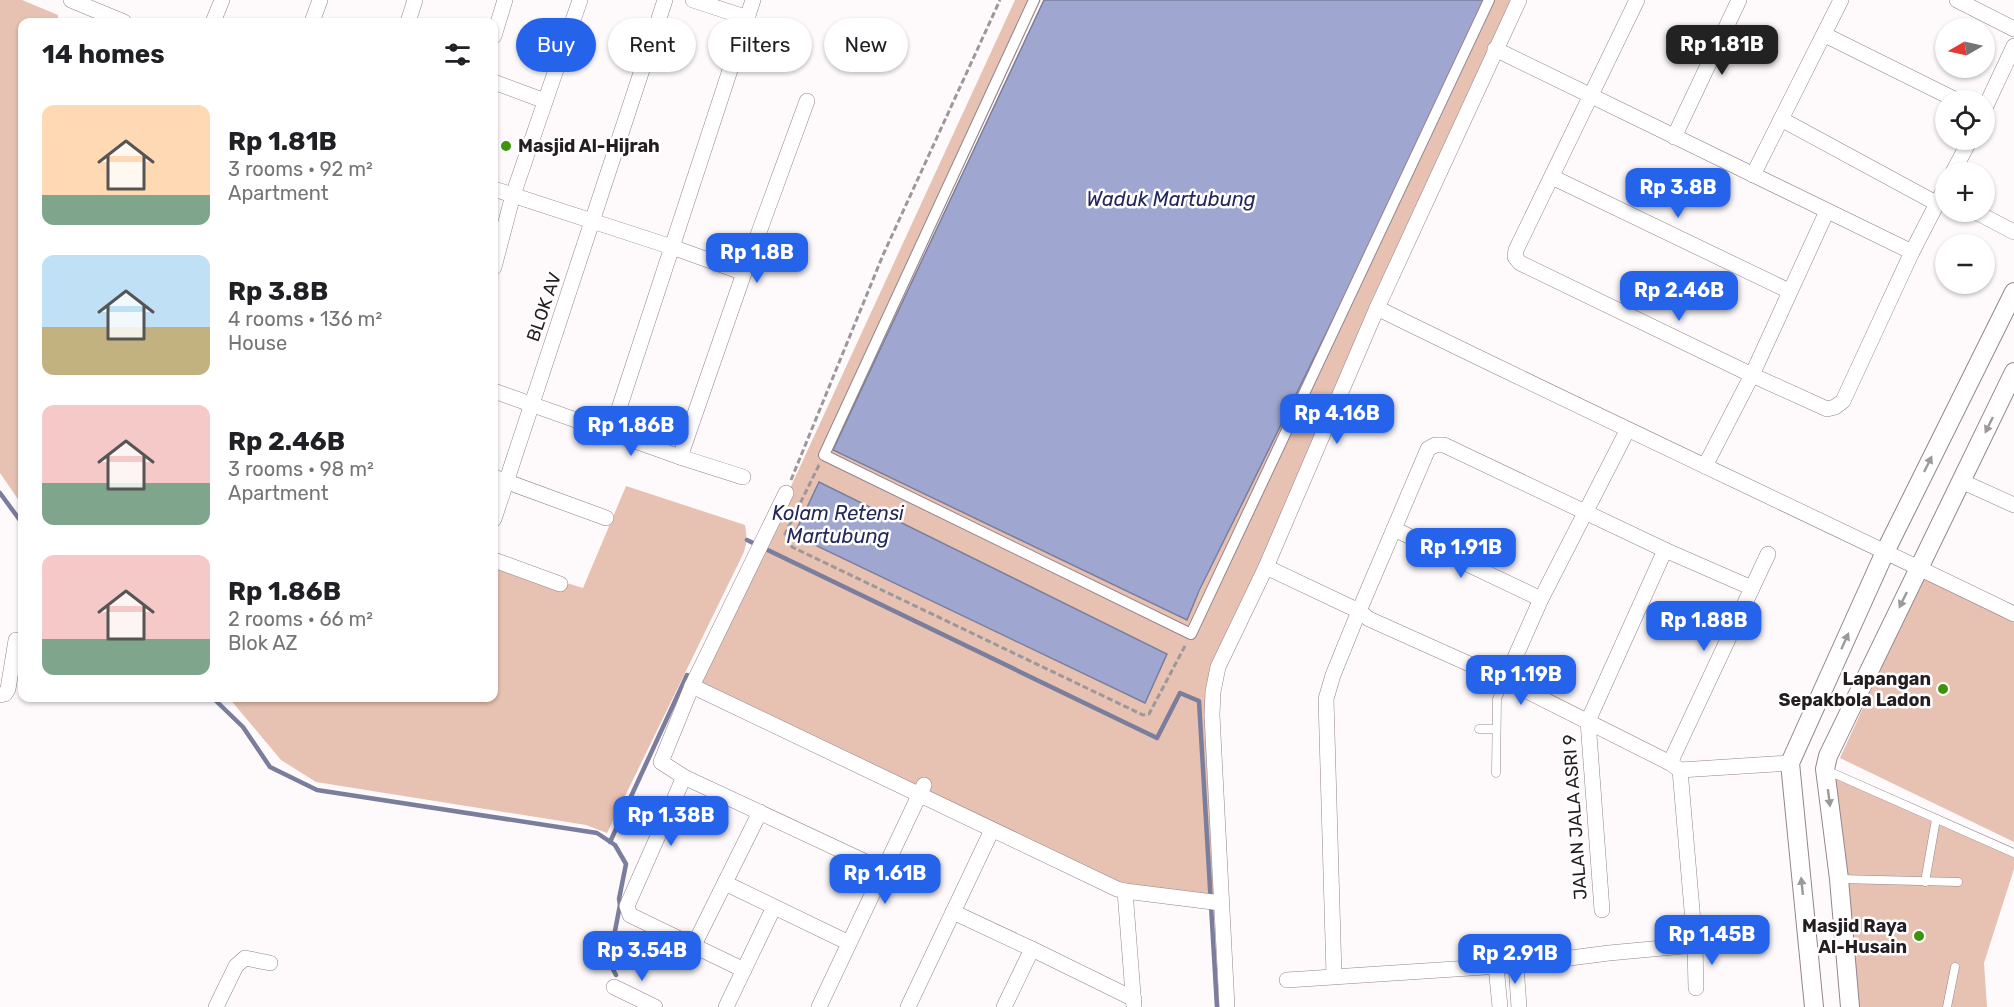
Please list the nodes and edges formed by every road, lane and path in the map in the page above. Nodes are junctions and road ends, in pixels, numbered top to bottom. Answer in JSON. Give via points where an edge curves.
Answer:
{"nodes":[{"id":1,"x":71,"y":0,"type":"edge"},
{"id":2,"x":222,"y":0,"type":"edge"},
{"id":3,"x":320,"y":0,"type":"edge"},
{"id":4,"x":415,"y":0,"type":"edge"},
{"id":5,"x":504,"y":0,"type":"edge"},
{"id":6,"x":580,"y":0,"type":"edge"},
{"id":7,"x":665,"y":0,"type":"edge"},
{"id":8,"x":693,"y":0,"type":"edge"},
{"id":9,"x":753,"y":0,"type":"edge"},
{"id":10,"x":1000,"y":0,"type":"edge"},
{"id":11,"x":1034,"y":0,"type":"edge"},
{"id":12,"x":1489,"y":0,"type":"edge"},
{"id":13,"x":1519,"y":0,"type":"edge"},
{"id":14,"x":1637,"y":0,"type":"edge"},
{"id":15,"x":1739,"y":0,"type":"edge"},
{"id":16,"x":1841,"y":0,"type":"edge"},
{"id":17,"x":1957,"y":0,"type":"edge"},
{"id":18,"x":114,"y":18,"type":"edge"},
{"id":19,"x":215,"y":18,"type":"edge"},
{"id":20,"x":313,"y":18,"type":"edge"},
{"id":21,"x":409,"y":18,"type":"edge"},
{"id":22,"x":748,"y":18,"type":"joint"},
{"id":23,"x":498,"y":22,"type":"edge"},
{"id":24,"x":2014,"y":29,"type":"edge"},
{"id":25,"x":1825,"y":35,"type":"junction"},
{"id":26,"x":2014,"y":46,"type":"edge"},
{"id":27,"x":1495,"y":49,"type":"junction"},
{"id":28,"x":730,"y":72,"type":"edge"},
{"id":29,"x":498,"y":83,"type":"edge"},
{"id":30,"x":1936,"y":90,"type":"edge"},
{"id":31,"x":1993,"y":90,"type":"edge"},
{"id":32,"x":1590,"y":96,"type":"junction"},
{"id":33,"x":545,"y":101,"type":"junction"},
{"id":34,"x":807,"y":101,"type":"dead end"},
{"id":35,"x":1781,"y":119,"type":"junction"},
{"id":36,"x":1674,"y":137,"type":"junction"},
{"id":37,"x":1753,"y":175,"type":"junction"},
{"id":38,"x":1552,"y":177,"type":"junction"},
{"id":39,"x":498,"y":190,"type":"edge"},
{"id":40,"x":1935,"y":192,"type":"edge"},
{"id":41,"x":513,"y":195,"type":"junction"},
{"id":42,"x":1935,"y":208,"type":"edge"},
{"id":43,"x":1827,"y":211,"type":"junction"},
{"id":44,"x":593,"y":222,"type":"junction"},
{"id":45,"x":1995,"y":222,"type":"edge"},
{"id":46,"x":2014,"y":232,"type":"edge"},
{"id":47,"x":672,"y":247,"type":"junction"},
{"id":48,"x":498,"y":252,"type":"edge"},
{"id":49,"x":1912,"y":252,"type":"junction"},
{"id":50,"x":744,"y":273,"type":"junction"},
{"id":51,"x":1789,"y":291,"type":"junction"},
{"id":52,"x":2013,"y":298,"type":"edge"},
{"id":53,"x":1377,"y":308,"type":"junction"},
{"id":54,"x":2014,"y":372,"type":"edge"},
{"id":55,"x":1752,"y":375,"type":"junction"},
{"id":56,"x":498,"y":392,"type":"edge"},
{"id":57,"x":532,"y":404,"type":"junction"},
{"id":58,"x":1627,"y":431,"type":"junction"},
{"id":59,"x":611,"y":433,"type":"junction"},
{"id":60,"x":824,"y":455,"type":"junction"},
{"id":61,"x":680,"y":457,"type":"junction"},
{"id":62,"x":1706,"y":466,"type":"junction"},
{"id":63,"x":743,"y":477,"type":"dead end"},
{"id":64,"x":500,"y":479,"type":"edge"},
{"id":65,"x":1961,"y":481,"type":"junction"},
{"id":66,"x":786,"y":493,"type":"joint"},
{"id":67,"x":2014,"y":505,"type":"edge"},
{"id":68,"x":1587,"y":513,"type":"junction"},
{"id":69,"x":606,"y":518,"type":"dead end"},
{"id":70,"x":1394,"y":529,"type":"junction"},
{"id":71,"x":1665,"y":550,"type":"junction"},
{"id":72,"x":1885,"y":552,"type":"junction"},
{"id":73,"x":1768,"y":554,"type":"dead end"},
{"id":74,"x":498,"y":561,"type":"edge"},
{"id":75,"x":1266,"y":567,"type":"junction"},
{"id":76,"x":1919,"y":568,"type":"junction"},
{"id":77,"x":560,"y":584,"type":"dead end"},
{"id":78,"x":1752,"y":588,"type":"junction"},
{"id":79,"x":1541,"y":599,"type":"junction"},
{"id":80,"x":1359,"y":611,"type":"junction"},
{"id":81,"x":2014,"y":614,"type":"edge"},
{"id":82,"x":1191,"y":634,"type":"junction"},
{"id":83,"x":16,"y":640,"type":"dead end"},
{"id":84,"x":1505,"y":680,"type":"junction"},
{"id":85,"x":694,"y":681,"type":"junction"},
{"id":86,"x":0,"y":695,"type":"edge"},
{"id":87,"x":1588,"y":721,"type":"junction"},
{"id":88,"x":1479,"y":729,"type":"dead end"},
{"id":89,"x":1495,"y":729,"type":"junction"},
{"id":90,"x":1790,"y":763,"type":"junction"},
{"id":91,"x":1675,"y":766,"type":"junction"},
{"id":92,"x":1825,"y":769,"type":"junction"},
{"id":93,"x":1496,"y":773,"type":"dead end"},
{"id":94,"x":684,"y":777,"type":"junction"},
{"id":95,"x":921,"y":789,"type":"junction"},
{"id":96,"x":760,"y":812,"type":"junction"},
{"id":97,"x":1936,"y":819,"type":"junction"},
{"id":98,"x":992,"y":830,"type":"junction"},
{"id":99,"x":2014,"y":853,"type":"edge"},
{"id":100,"x":883,"y":870,"type":"junction"},
{"id":101,"x":1839,"y":879,"type":"junction"},
{"id":102,"x":1925,"y":882,"type":"junction"},
{"id":103,"x":1958,"y":882,"type":"dead end"},
{"id":104,"x":725,"y":883,"type":"junction"},
{"id":105,"x":1125,"y":891,"type":"junction"},
{"id":106,"x":1214,"y":902,"type":"junction"},
{"id":107,"x":774,"y":907,"type":"junction"},
{"id":108,"x":1602,"y":910,"type":"dead end"},
{"id":109,"x":953,"y":912,"type":"junction"},
{"id":110,"x":849,"y":943,"type":"junction"},
{"id":111,"x":694,"y":945,"type":"junction"},
{"id":112,"x":1695,"y":945,"type":"junction"},
{"id":113,"x":1032,"y":950,"type":"junction"},
{"id":114,"x":270,"y":963,"type":"dead end"},
{"id":115,"x":1516,"y":965,"type":"junction"},
{"id":116,"x":1496,"y":966,"type":"junction"},
{"id":117,"x":1955,"y":967,"type":"dead end"},
{"id":118,"x":744,"y":970,"type":"junction"},
{"id":119,"x":1334,"y":975,"type":"junction"},
{"id":120,"x":1287,"y":980,"type":"dead end"},
{"id":121,"x":614,"y":987,"type":"dead end"},
{"id":122,"x":1696,"y":988,"type":"dead end"},
{"id":123,"x":1134,"y":1003,"type":"edge"},
{"id":124,"x":216,"y":1007,"type":"edge"},
{"id":125,"x":656,"y":1007,"type":"edge"},
{"id":126,"x":726,"y":1007,"type":"edge"},
{"id":127,"x":819,"y":1007,"type":"edge"},
{"id":128,"x":908,"y":1007,"type":"edge"},
{"id":129,"x":1004,"y":1007,"type":"edge"},
{"id":130,"x":1227,"y":1007,"type":"edge"},
{"id":131,"x":1500,"y":1007,"type":"edge"},
{"id":132,"x":1519,"y":1007,"type":"edge"},
{"id":133,"x":1814,"y":1007,"type":"edge"},
{"id":134,"x":1850,"y":1007,"type":"edge"},
{"id":135,"x":1947,"y":1007,"type":"edge"}],
"edges":[{"from":1,"to":18,"type":"street"},
{"from":2,"to":19,"type":"street"},
{"from":3,"to":20,"type":"street"},
{"from":4,"to":21,"type":"street"},
{"from":5,"to":23,"type":"street"},
{"from":6,"to":33,"type":"street"},
{"from":7,"to":44,"type":"street","name":"BLOK AV"},
{"from":8,"to":22,"type":"street"},
{"from":9,"to":22,"type":"street"},
{"from":10,"to":66,"type":"path","via":[[883,255]]},
{"from":11,"to":60,"type":"street"},
{"from":12,"to":82,"type":"street"},
{"from":13,"to":27,"type":"street"},
{"from":14,"to":32,"type":"street"},
{"from":15,"to":36,"type":"street"},
{"from":16,"to":25,"type":"street"},
{"from":17,"to":24,"type":"street"},
{"from":25,"to":30,"type":"street"},
{"from":25,"to":35,"type":"street"},
{"from":26,"to":31,"type":"street"},
{"from":27,"to":32,"type":"street"},
{"from":27,"to":53,"type":"street"},
{"from":28,"to":47,"type":"street"},
{"from":29,"to":33,"type":"street"},
{"from":32,"to":36,"type":"street"},
{"from":32,"to":38,"type":"street"},
{"from":33,"to":41,"type":"street"},
{"from":34,"to":50,"type":"street"},
{"from":35,"to":37,"type":"street"},
{"from":35,"to":40,"type":"street"},
{"from":36,"to":37,"type":"street"},
{"from":37,"to":43,"type":"street"},
{"from":38,"to":51,"type":"street"},
{"from":38,"to":55,"type":"street","via":[[1516,250],[1515,257],[1520,263]]},
{"from":39,"to":41,"type":"street"},
{"from":41,"to":44,"type":"street"},
{"from":41,"to":48,"type":"street"},
{"from":42,"to":49,"type":"street"},
{"from":43,"to":49,"type":"street"},
{"from":43,"to":51,"type":"street"},
{"from":44,"to":47,"type":"street"},
{"from":44,"to":57,"type":"street","name":"BLOK AV"},
{"from":45,"to":46,"type":"street"},
{"from":47,"to":50,"type":"street"},
{"from":47,"to":59,"type":"street"},
{"from":49,"to":55,"type":"street","via":[[1843,401],[1827,408]]},
{"from":50,"to":61,"type":"street"},
{"from":51,"to":55,"type":"street"},
{"from":72,"to":52,"type":"street","one_way":true},
{"from":53,"to":58,"type":"street"},
{"from":53,"to":75,"type":"street"},
{"from":54,"to":65,"type":"street","one_way":true},
{"from":55,"to":62,"type":"street"},
{"from":56,"to":57,"type":"street"},
{"from":57,"to":59,"type":"street"},
{"from":57,"to":64,"type":"street","name":"BLOK AV"},
{"from":58,"to":62,"type":"street"},
{"from":58,"to":68,"type":"street"},
{"from":59,"to":61,"type":"street"},
{"from":60,"to":82,"type":"street"},
{"from":60,"to":82,"type":"path","via":[[785,534],[792,547],[1143,715],[1149,714]]},
{"from":61,"to":63,"type":"street"},
{"from":62,"to":72,"type":"street"},
{"from":64,"to":69,"type":"street"},
{"from":65,"to":67,"type":"street"},
{"from":65,"to":76,"type":"street"},
{"from":66,"to":85,"type":"street"},
{"from":68,"to":70,"type":"street","via":[[1444,445],[1435,445],[1428,449]]},
{"from":68,"to":71,"type":"street"},
{"from":68,"to":79,"type":"street"},
{"from":70,"to":79,"type":"street"},
{"from":70,"to":80,"type":"street"},
{"from":71,"to":78,"type":"street"},
{"from":71,"to":87,"type":"street"},
{"from":72,"to":76,"type":"street"},
{"from":90,"to":72,"type":"street","one_way":true},
{"from":73,"to":78,"type":"street"},
{"from":74,"to":77,"type":"street"},
{"from":75,"to":80,"type":"street"},
{"from":75,"to":106,"type":"street","via":[[1218,667],[1213,692]]},
{"from":76,"to":81,"type":"street"},
{"from":76,"to":92,"type":"street","one_way":true,"via":[[1835,739]]},
{"from":78,"to":91,"type":"street"},
{"from":79,"to":84,"type":"street"},
{"from":80,"to":84,"type":"street"},
{"from":80,"to":119,"type":"street","via":[[1326,699]]},
{"from":83,"to":86,"type":"street","via":[[8,689]]},
{"from":84,"to":87,"type":"street"},
{"from":84,"to":89,"type":"lane","via":[[1497,699]]},
{"from":85,"to":94,"type":"street","via":[[661,760]]},
{"from":85,"to":95,"type":"street"},
{"from":87,"to":91,"type":"street"},
{"from":87,"to":108,"type":"street","name":"JALAN JALA ASRI 9"},
{"from":88,"to":89,"type":"lane"},
{"from":89,"to":93,"type":"lane"},
{"from":90,"to":91,"type":"street"},
{"from":133,"to":90,"type":"street","one_way":true},
{"from":91,"to":112,"type":"street"},
{"from":92,"to":97,"type":"lane"},
{"from":92,"to":101,"type":"street","one_way":true},
{"from":94,"to":96,"type":"street"},
{"from":94,"to":111,"type":"street","via":[[627,911]]},
{"from":95,"to":98,"type":"street"},
{"from":95,"to":100,"type":"street"},
{"from":96,"to":100,"type":"street"},
{"from":96,"to":104,"type":"street"},
{"from":97,"to":99,"type":"lane"},
{"from":97,"to":102,"type":"lane"},
{"from":98,"to":105,"type":"street"},
{"from":98,"to":109,"type":"street"},
{"from":100,"to":110,"type":"street"},
{"from":101,"to":102,"type":"lane"},
{"from":101,"to":134,"type":"street"},
{"from":102,"to":103,"type":"lane"},
{"from":104,"to":107,"type":"street"},
{"from":104,"to":111,"type":"street"},
{"from":105,"to":106,"type":"street"},
{"from":105,"to":123,"type":"street"},
{"from":106,"to":130,"type":"street"},
{"from":107,"to":110,"type":"street"},
{"from":107,"to":118,"type":"street"},
{"from":109,"to":113,"type":"street"},
{"from":109,"to":128,"type":"street"},
{"from":110,"to":127,"type":"street"},
{"from":111,"to":118,"type":"street"},
{"from":112,"to":115,"type":"street"},
{"from":112,"to":122,"type":"street"},
{"from":113,"to":123,"type":"street"},
{"from":113,"to":129,"type":"street"},
{"from":114,"to":124,"type":"street","via":[[244,958]]},
{"from":115,"to":116,"type":"street"},
{"from":115,"to":132,"type":"street"},
{"from":116,"to":119,"type":"street"},
{"from":116,"to":131,"type":"street"},
{"from":117,"to":135,"type":"lane"},
{"from":118,"to":126,"type":"street"},
{"from":119,"to":120,"type":"street"},
{"from":121,"to":125,"type":"street"}]}
